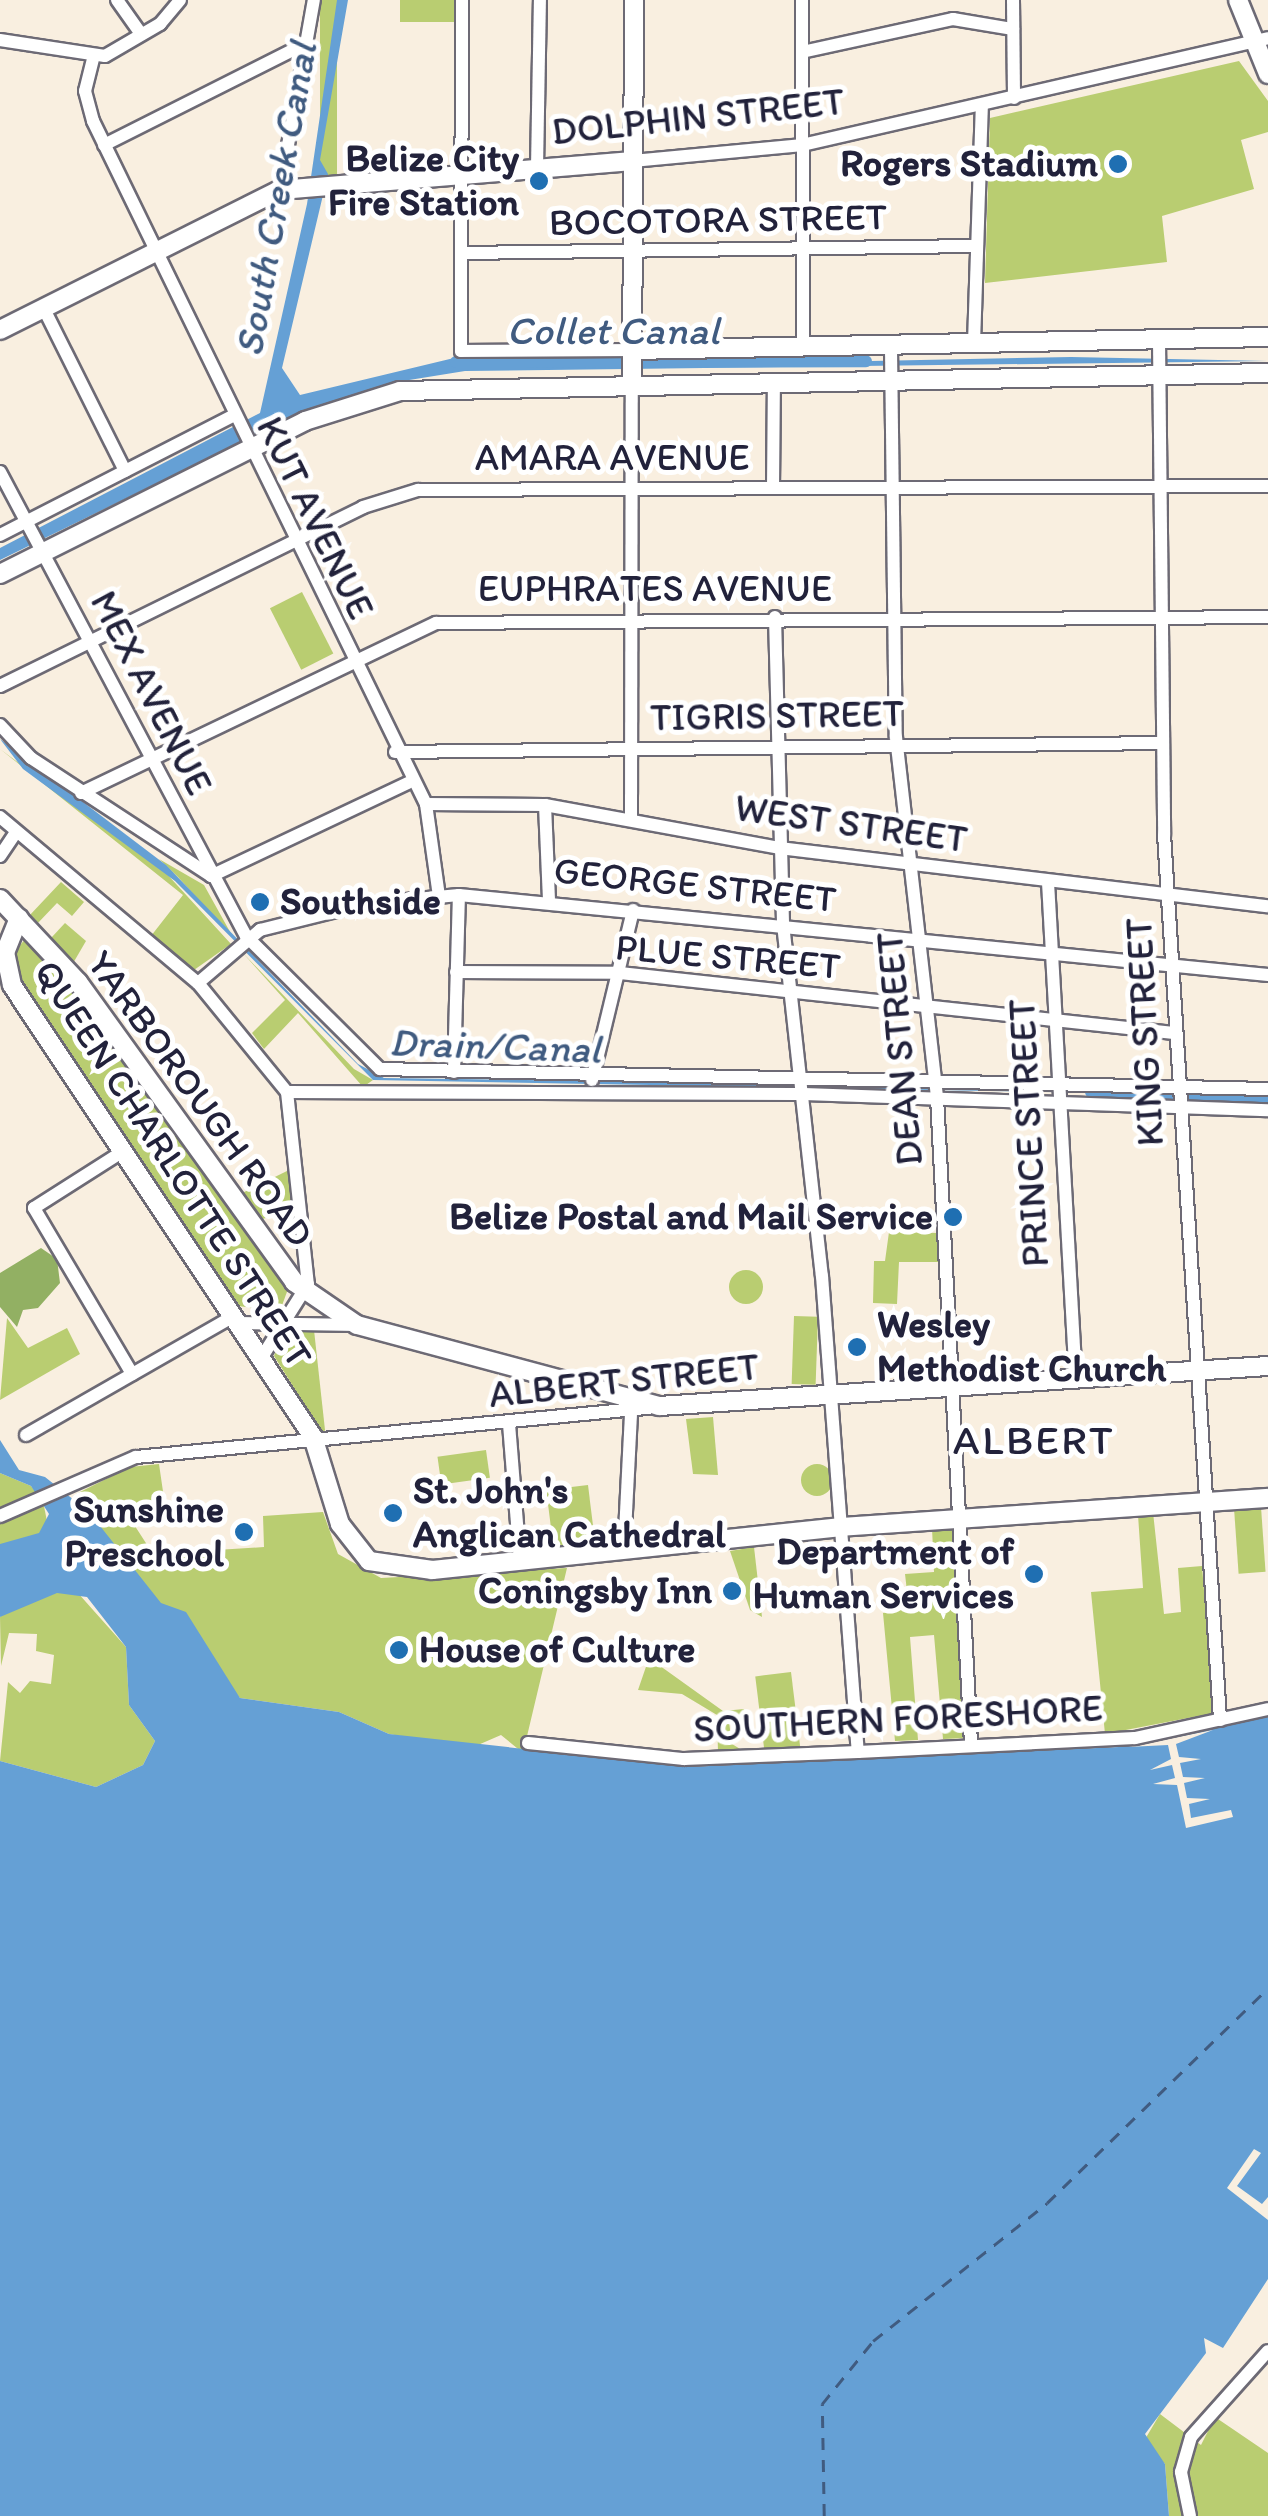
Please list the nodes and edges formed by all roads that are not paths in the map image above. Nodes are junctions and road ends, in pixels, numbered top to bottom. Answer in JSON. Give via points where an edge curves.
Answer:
{"nodes":[{"id":1,"x":117,"y":0,"type":"edge"},
{"id":2,"x":180,"y":0,"type":"edge"},
{"id":3,"x":314,"y":0,"type":"edge"},
{"id":4,"x":462,"y":0,"type":"edge"},
{"id":5,"x":540,"y":0,"type":"edge"},
{"id":6,"x":634,"y":0,"type":"edge"},
{"id":7,"x":802,"y":0,"type":"edge"},
{"id":8,"x":1013,"y":0,"type":"edge"},
{"id":9,"x":1238,"y":0,"type":"edge"},
{"id":10,"x":1014,"y":30,"type":"junction"},
{"id":11,"x":141,"y":34,"type":"junction"},
{"id":12,"x":0,"y":40,"type":"edge"},
{"id":13,"x":1259,"y":40,"type":"edge"},
{"id":14,"x":306,"y":44,"type":"junction"},
{"id":15,"x":802,"y":52,"type":"junction"},
{"id":16,"x":93,"y":58,"type":"junction"},
{"id":17,"x":1268,"y":74,"type":"edge"},
{"id":18,"x":1014,"y":98,"type":"junction"},
{"id":19,"x":982,"y":105,"type":"junction"},
{"id":20,"x":802,"y":145,"type":"junction"},
{"id":21,"x":104,"y":146,"type":"junction"},
{"id":22,"x":634,"y":161,"type":"junction"},
{"id":23,"x":536,"y":168,"type":"junction"},
{"id":24,"x":464,"y":176,"type":"junction"},
{"id":25,"x":286,"y":190,"type":"junction"},
{"id":26,"x":975,"y":246,"type":"junction"},
{"id":27,"x":803,"y":247,"type":"junction"},
{"id":28,"x":150,"y":252,"type":"junction"},
{"id":29,"x":462,"y":252,"type":"junction"},
{"id":30,"x":633,"y":255,"type":"junction"},
{"id":31,"x":44,"y":308,"type":"junction"},
{"id":32,"x":0,"y":330,"type":"edge"},
{"id":33,"x":1268,"y":337,"type":"edge"},
{"id":34,"x":974,"y":343,"type":"junction"},
{"id":35,"x":1160,"y":345,"type":"junction"},
{"id":36,"x":804,"y":348,"type":"junction"},
{"id":37,"x":632,"y":353,"type":"junction"},
{"id":38,"x":891,"y":363,"type":"junction"},
{"id":39,"x":1161,"y":370,"type":"junction"},
{"id":40,"x":1268,"y":373,"type":"edge"},
{"id":41,"x":774,"y":381,"type":"junction"},
{"id":42,"x":632,"y":383,"type":"junction"},
{"id":43,"x":233,"y":421,"type":"junction"},
{"id":44,"x":245,"y":450,"type":"junction"},
{"id":45,"x":125,"y":471,"type":"junction"},
{"id":46,"x":0,"y":472,"type":"edge"},
{"id":47,"x":894,"y":486,"type":"junction"},
{"id":48,"x":1161,"y":486,"type":"junction"},
{"id":49,"x":1268,"y":486,"type":"edge"},
{"id":50,"x":774,"y":488,"type":"junction"},
{"id":51,"x":633,"y":490,"type":"junction"},
{"id":52,"x":0,"y":535,"type":"edge"},
{"id":53,"x":37,"y":536,"type":"junction"},
{"id":54,"x":294,"y":542,"type":"junction"},
{"id":55,"x":0,"y":574,"type":"edge"},
{"id":56,"x":775,"y":617,"type":"junction"},
{"id":57,"x":1163,"y":617,"type":"junction"},
{"id":58,"x":1268,"y":617,"type":"edge"},
{"id":59,"x":895,"y":619,"type":"junction"},
{"id":60,"x":635,"y":620,"type":"junction"},
{"id":61,"x":92,"y":642,"type":"junction"},
{"id":62,"x":352,"y":662,"type":"junction"},
{"id":63,"x":0,"y":686,"type":"edge"},
{"id":64,"x":0,"y":725,"type":"edge"},
{"id":65,"x":776,"y":744,"type":"junction"},
{"id":66,"x":897,"y":744,"type":"junction"},
{"id":67,"x":1161,"y":744,"type":"junction"},
{"id":68,"x":632,"y":748,"type":"junction"},
{"id":69,"x":395,"y":752,"type":"junction"},
{"id":70,"x":151,"y":762,"type":"junction"},
{"id":71,"x":408,"y":783,"type":"junction"},
{"id":72,"x":81,"y":793,"type":"junction"},
{"id":73,"x":426,"y":804,"type":"junction"},
{"id":74,"x":544,"y":805,"type":"junction"},
{"id":75,"x":631,"y":816,"type":"junction"},
{"id":76,"x":0,"y":817,"type":"edge"},
{"id":77,"x":16,"y":832,"type":"junction"},
{"id":78,"x":779,"y":848,"type":"junction"},
{"id":79,"x":0,"y":856,"type":"edge"},
{"id":80,"x":914,"y":865,"type":"junction"},
{"id":81,"x":211,"y":876,"type":"junction"},
{"id":82,"x":1048,"y":882,"type":"junction"},
{"id":83,"x":459,"y":895,"type":"junction"},
{"id":84,"x":439,"y":896,"type":"junction"},
{"id":85,"x":1168,"y":897,"type":"junction"},
{"id":86,"x":0,"y":899,"type":"edge"},
{"id":87,"x":549,"y":900,"type":"junction"},
{"id":88,"x":1268,"y":906,"type":"edge"},
{"id":89,"x":633,"y":910,"type":"junction"},
{"id":90,"x":18,"y":918,"type":"junction"},
{"id":91,"x":783,"y":924,"type":"junction"},
{"id":92,"x":918,"y":937,"type":"junction"},
{"id":93,"x":240,"y":943,"type":"junction"},
{"id":94,"x":1050,"y":950,"type":"junction"},
{"id":95,"x":1170,"y":966,"type":"junction"},
{"id":96,"x":456,"y":972,"type":"junction"},
{"id":97,"x":620,"y":973,"type":"junction"},
{"id":98,"x":1268,"y":975,"type":"edge"},
{"id":99,"x":198,"y":983,"type":"junction"},
{"id":100,"x":789,"y":990,"type":"junction"},
{"id":101,"x":924,"y":1004,"type":"junction"},
{"id":102,"x":1054,"y":1018,"type":"junction"},
{"id":103,"x":1174,"y":1033,"type":"junction"},
{"id":104,"x":454,"y":1072,"type":"junction"},
{"id":105,"x":591,"y":1084,"type":"junction"},
{"id":106,"x":803,"y":1085,"type":"junction"},
{"id":107,"x":935,"y":1087,"type":"junction"},
{"id":108,"x":1268,"y":1089,"type":"edge"},
{"id":109,"x":1058,"y":1090,"type":"junction"},
{"id":110,"x":287,"y":1092,"type":"junction"},
{"id":111,"x":1179,"y":1099,"type":"junction"},
{"id":112,"x":1268,"y":1110,"type":"edge"},
{"id":113,"x":124,"y":1150,"type":"junction"},
{"id":114,"x":306,"y":1292,"type":"junction"},
{"id":115,"x":237,"y":1320,"type":"junction"},
{"id":116,"x":283,"y":1321,"type":"junction"},
{"id":117,"x":357,"y":1325,"type":"junction"},
{"id":118,"x":262,"y":1356,"type":"junction"},
{"id":119,"x":1268,"y":1366,"type":"edge"},
{"id":120,"x":1192,"y":1372,"type":"junction"},
{"id":121,"x":132,"y":1374,"type":"junction"},
{"id":122,"x":1076,"y":1379,"type":"junction"},
{"id":123,"x":952,"y":1386,"type":"junction"},
{"id":124,"x":829,"y":1394,"type":"junction"},
{"id":125,"x":659,"y":1406,"type":"junction"},
{"id":126,"x":631,"y":1414,"type":"junction"},
{"id":127,"x":510,"y":1424,"type":"junction"},
{"id":128,"x":26,"y":1435,"type":"dead end"},
{"id":129,"x":316,"y":1442,"type":"junction"},
{"id":130,"x":1268,"y":1498,"type":"edge"},
{"id":131,"x":1202,"y":1502,"type":"junction"},
{"id":132,"x":0,"y":1516,"type":"edge"},
{"id":133,"x":957,"y":1518,"type":"junction"},
{"id":134,"x":840,"y":1527,"type":"junction"},
{"id":135,"x":624,"y":1552,"type":"junction"},
{"id":136,"x":520,"y":1562,"type":"junction"},
{"id":137,"x":1268,"y":1709,"type":"edge"},
{"id":138,"x":1220,"y":1720,"type":"junction"},
{"id":139,"x":528,"y":1743,"type":"dead end"},
{"id":140,"x":971,"y":1744,"type":"junction"},
{"id":141,"x":858,"y":1752,"type":"junction"},
{"id":142,"x":1268,"y":2351,"type":"edge"},
{"id":143,"x":1190,"y":2516,"type":"edge"}],
"edges":[{"from":1,"to":11,"type":"street"},
{"from":2,"to":11,"type":"street"},
{"from":3,"to":14,"type":"street"},
{"from":4,"to":24,"type":"street"},
{"from":5,"to":23,"type":"street"},
{"from":6,"to":22,"type":"main road"},
{"from":7,"to":15,"type":"street"},
{"from":8,"to":10,"type":"street"},
{"from":9,"to":13,"type":"main road"},
{"from":10,"to":15,"type":"street","via":[[953,19]]},
{"from":10,"to":18,"type":"street"},
{"from":11,"to":16,"type":"street"},
{"from":12,"to":16,"type":"street"},
{"from":13,"to":17,"type":"main road"},
{"from":13,"to":18,"type":"street","name":"DOLPHIN STREET"},
{"from":14,"to":21,"type":"street"},
{"from":14,"to":25,"type":"street"},
{"from":15,"to":20,"type":"street"},
{"from":16,"to":21,"type":"street","name":"KUT AVENUE","via":[[85,92]]},
{"from":18,"to":19,"type":"street","name":"DOLPHIN STREET"},
{"from":19,"to":20,"type":"street","name":"DOLPHIN STREET"},
{"from":19,"to":26,"type":"street"},
{"from":20,"to":22,"type":"street","name":"DOLPHIN STREET"},
{"from":20,"to":27,"type":"street"},
{"from":21,"to":28,"type":"street","name":"KUT AVENUE"},
{"from":22,"to":23,"type":"main road","name":"DOLPHIN STREET"},
{"from":22,"to":30,"type":"main road"},
{"from":23,"to":24,"type":"main road","name":"DOLPHIN STREET"},
{"from":24,"to":25,"type":"main road","name":"DOLPHIN STREET"},
{"from":24,"to":29,"type":"street"},
{"from":25,"to":28,"type":"main road"},
{"from":26,"to":27,"type":"street","name":"BOCOTORA STREET"},
{"from":26,"to":34,"type":"street"},
{"from":27,"to":30,"type":"street","name":"BOCOTORA STREET"},
{"from":27,"to":36,"type":"street"},
{"from":28,"to":31,"type":"main road"},
{"from":28,"to":43,"type":"street","name":"KUT AVENUE"},
{"from":29,"to":30,"type":"street","name":"BOCOTORA STREET"},
{"from":29,"to":37,"type":"street","via":[[461,351]]},
{"from":30,"to":37,"type":"main road"},
{"from":31,"to":32,"type":"main road"},
{"from":31,"to":45,"type":"street"},
{"from":33,"to":35,"type":"main road"},
{"from":34,"to":35,"type":"main road"},
{"from":34,"to":38,"type":"main road"},
{"from":35,"to":39,"type":"street","name":"KING STREET"},
{"from":36,"to":37,"type":"main road"},
{"from":36,"to":38,"type":"main road"},
{"from":37,"to":42,"type":"main road"},
{"from":38,"to":39,"type":"main road"},
{"from":38,"to":41,"type":"main road"},
{"from":38,"to":47,"type":"street","name":"DEAN STREET"},
{"from":39,"to":40,"type":"main road"},
{"from":39,"to":48,"type":"street","name":"KING STREET"},
{"from":41,"to":42,"type":"main road"},
{"from":41,"to":50,"type":"street"},
{"from":42,"to":44,"type":"main road","via":[[400,390],[325,413]]},
{"from":42,"to":51,"type":"street"},
{"from":43,"to":44,"type":"street","name":"KUT AVENUE"},
{"from":43,"to":45,"type":"street"},
{"from":44,"to":53,"type":"main road"},
{"from":44,"to":54,"type":"street","name":"KUT AVENUE"},
{"from":45,"to":53,"type":"street"},
{"from":46,"to":53,"type":"street","name":"MEX AVENUE"},
{"from":47,"to":48,"type":"street","name":"AMARA AVENUE"},
{"from":47,"to":50,"type":"street","name":"AMARA AVENUE"},
{"from":47,"to":59,"type":"street","name":"DEAN STREET"},
{"from":48,"to":49,"type":"street","name":"AMARA AVENUE"},
{"from":48,"to":57,"type":"street","name":"KING STREET"},
{"from":50,"to":51,"type":"street","name":"AMARA AVENUE"},
{"from":51,"to":54,"type":"street","name":"AMARA AVENUE","via":[[418,490]]},
{"from":51,"to":60,"type":"street"},
{"from":52,"to":53,"type":"street"},
{"from":53,"to":55,"type":"main road"},
{"from":53,"to":61,"type":"street","name":"MEX AVENUE"},
{"from":54,"to":61,"type":"street","name":"AMARA AVENUE"},
{"from":54,"to":62,"type":"street","name":"KUT AVENUE"},
{"from":56,"to":59,"type":"street","name":"EUPHRATES AVENUE"},
{"from":56,"to":60,"type":"street","name":"EUPHRATES AVENUE"},
{"from":56,"to":65,"type":"street"},
{"from":57,"to":58,"type":"street","name":"EUPHRATES AVENUE"},
{"from":57,"to":59,"type":"street","name":"EUPHRATES AVENUE"},
{"from":57,"to":67,"type":"street","name":"KING STREET"},
{"from":59,"to":66,"type":"street","name":"DEAN STREET"},
{"from":60,"to":62,"type":"street","name":"EUPHRATES AVENUE","via":[[436,622]]},
{"from":60,"to":68,"type":"street"},
{"from":61,"to":63,"type":"street","name":"AMARA AVENUE"},
{"from":61,"to":70,"type":"street","name":"MEX AVENUE"},
{"from":62,"to":69,"type":"street","name":"KUT AVENUE"},
{"from":62,"to":70,"type":"street","name":"EUPHRATES AVENUE"},
{"from":64,"to":72,"type":"street"},
{"from":65,"to":66,"type":"street","name":"TIGRIS STREET"},
{"from":65,"to":68,"type":"street","name":"TIGRIS STREET"},
{"from":65,"to":78,"type":"street"},
{"from":66,"to":67,"type":"street","name":"TIGRIS STREET"},
{"from":66,"to":80,"type":"street","name":"DEAN STREET"},
{"from":67,"to":85,"type":"street","name":"KING STREET"},
{"from":68,"to":69,"type":"street","name":"TIGRIS STREET"},
{"from":68,"to":75,"type":"street"},
{"from":69,"to":71,"type":"street","name":"KUT AVENUE"},
{"from":70,"to":72,"type":"street","name":"EUPHRATES AVENUE"},
{"from":70,"to":81,"type":"street","name":"MEX AVENUE"},
{"from":71,"to":73,"type":"street","name":"KUT AVENUE"},
{"from":71,"to":81,"type":"street"},
{"from":72,"to":81,"type":"street"},
{"from":73,"to":74,"type":"street","name":"WEST STREET"},
{"from":73,"to":84,"type":"street"},
{"from":74,"to":75,"type":"street","name":"WEST STREET"},
{"from":74,"to":87,"type":"street"},
{"from":75,"to":78,"type":"street","name":"WEST STREET"},
{"from":76,"to":77,"type":"street"},
{"from":77,"to":79,"type":"street"},
{"from":77,"to":99,"type":"street"},
{"from":78,"to":80,"type":"street","name":"WEST STREET"},
{"from":78,"to":91,"type":"street"},
{"from":80,"to":82,"type":"street","name":"WEST STREET"},
{"from":80,"to":92,"type":"street","name":"DEAN STREET"},
{"from":81,"to":93,"type":"street","name":"MEX AVENUE"},
{"from":82,"to":85,"type":"street","name":"WEST STREET"},
{"from":82,"to":94,"type":"street","name":"PRINCE STREET"},
{"from":83,"to":84,"type":"street","name":"GEORGE STREET"},
{"from":83,"to":87,"type":"street","name":"GEORGE STREET"},
{"from":83,"to":96,"type":"street"},
{"from":84,"to":93,"type":"street","name":"GEORGE STREET"},
{"from":85,"to":88,"type":"street","name":"WEST STREET"},
{"from":85,"to":95,"type":"street","name":"KING STREET"},
{"from":86,"to":90,"type":"main road","name":"YARBOROUGH ROAD"},
{"from":87,"to":89,"type":"street","name":"GEORGE STREET"},
{"from":89,"to":91,"type":"street","name":"GEORGE STREET"},
{"from":89,"to":97,"type":"street"},
{"from":90,"to":113,"type":"main road","name":"QUEEN CHARLOTTE STREET","via":[[6,942],[8,976]]},
{"from":90,"to":114,"type":"main road","name":"YARBOROUGH ROAD","via":[[78,982]]},
{"from":91,"to":92,"type":"street","name":"GEORGE STREET"},
{"from":91,"to":100,"type":"street"},
{"from":92,"to":94,"type":"street","name":"GEORGE STREET"},
{"from":92,"to":101,"type":"street","name":"DEAN STREET"},
{"from":93,"to":99,"type":"street"},
{"from":93,"to":104,"type":"street","name":"MEX AVENUE","via":[[367,1062]]},
{"from":94,"to":95,"type":"street","name":"GEORGE STREET"},
{"from":94,"to":102,"type":"street","name":"PRINCE STREET"},
{"from":95,"to":98,"type":"street","name":"GEORGE STREET"},
{"from":95,"to":103,"type":"street","name":"KING STREET"},
{"from":96,"to":97,"type":"street","name":"PLUE STREET"},
{"from":96,"to":104,"type":"street"},
{"from":97,"to":100,"type":"street","name":"PLUE STREET"},
{"from":97,"to":105,"type":"street"},
{"from":99,"to":110,"type":"street"},
{"from":100,"to":101,"type":"street","name":"PLUE STREET"},
{"from":100,"to":106,"type":"street"},
{"from":101,"to":102,"type":"street","name":"PLUE STREET"},
{"from":101,"to":107,"type":"street","name":"DEAN STREET"},
{"from":102,"to":103,"type":"street","name":"PLUE STREET"},
{"from":102,"to":109,"type":"street","name":"PRINCE STREET"},
{"from":103,"to":111,"type":"street","name":"KING STREET"},
{"from":104,"to":105,"type":"street","name":"MEX AVENUE"},
{"from":105,"to":106,"type":"street"},
{"from":105,"to":110,"type":"street"},
{"from":106,"to":107,"type":"street"},
{"from":106,"to":107,"type":"street"},
{"from":106,"to":124,"type":"street"},
{"from":107,"to":109,"type":"street"},
{"from":107,"to":109,"type":"street"},
{"from":107,"to":123,"type":"street","name":"DEAN STREET"},
{"from":108,"to":111,"type":"street"},
{"from":109,"to":111,"type":"street"},
{"from":109,"to":122,"type":"street","name":"PRINCE STREET"},
{"from":110,"to":114,"type":"street"},
{"from":111,"to":112,"type":"street"},
{"from":111,"to":120,"type":"street","name":"KING STREET"},
{"from":113,"to":115,"type":"main road","name":"QUEEN CHARLOTTE STREET"},
{"from":113,"to":121,"type":"street","via":[[34,1208]]},
{"from":114,"to":116,"type":"street"},
{"from":114,"to":117,"type":"main road","name":"YARBOROUGH ROAD"},
{"from":115,"to":116,"type":"street"},
{"from":115,"to":118,"type":"main road","name":"QUEEN CHARLOTTE STREET"},
{"from":115,"to":121,"type":"street"},
{"from":116,"to":117,"type":"street"},
{"from":116,"to":118,"type":"street"},
{"from":117,"to":125,"type":"main road","name":"YARBOROUGH ROAD"},
{"from":118,"to":129,"type":"main road","name":"QUEEN CHARLOTTE STREET"},
{"from":119,"to":120,"type":"main road","name":"ALBERT STREET"},
{"from":120,"to":122,"type":"main road","name":"ALBERT STREET"},
{"from":120,"to":131,"type":"street","name":"KING STREET"},
{"from":121,"to":128,"type":"street"},
{"from":122,"to":123,"type":"main road","name":"ALBERT STREET"},
{"from":123,"to":124,"type":"main road","name":"ALBERT STREET"},
{"from":123,"to":133,"type":"street","name":"DEAN STREET"},
{"from":124,"to":125,"type":"main road","name":"ALBERT STREET"},
{"from":124,"to":134,"type":"street"},
{"from":125,"to":126,"type":"street","name":"ALBERT STREET"},
{"from":126,"to":127,"type":"street","name":"ALBERT STREET"},
{"from":126,"to":135,"type":"street"},
{"from":127,"to":129,"type":"street","name":"ALBERT STREET"},
{"from":127,"to":136,"type":"street"},
{"from":129,"to":132,"type":"street","name":"ALBERT STREET","via":[[125,1459],[64,1494]]},
{"from":129,"to":136,"type":"main road","name":"QUEEN CHARLOTTE STREET","via":[[340,1524],[369,1561],[419,1570]]},
{"from":130,"to":131,"type":"main road","name":"QUEEN CHARLOTTE STREET"},
{"from":131,"to":133,"type":"main road","name":"QUEEN CHARLOTTE STREET"},
{"from":131,"to":138,"type":"street","name":"KING STREET"},
{"from":133,"to":134,"type":"main road","name":"QUEEN CHARLOTTE STREET"},
{"from":133,"to":140,"type":"street","name":"DEAN STREET"},
{"from":134,"to":135,"type":"main road","name":"QUEEN CHARLOTTE STREET"},
{"from":134,"to":141,"type":"street"},
{"from":135,"to":136,"type":"main road","name":"QUEEN CHARLOTTE STREET"},
{"from":137,"to":138,"type":"street","name":"SOUTHERN FORESHORE"},
{"from":138,"to":140,"type":"street","name":"SOUTHERN FORESHORE","via":[[1135,1738]]},
{"from":139,"to":141,"type":"street","name":"SOUTHERN FORESHORE","via":[[684,1759]]},
{"from":140,"to":141,"type":"street","name":"SOUTHERN FORESHORE"},
{"from":142,"to":143,"type":"street","via":[[1191,2437],[1182,2472]]}]}
